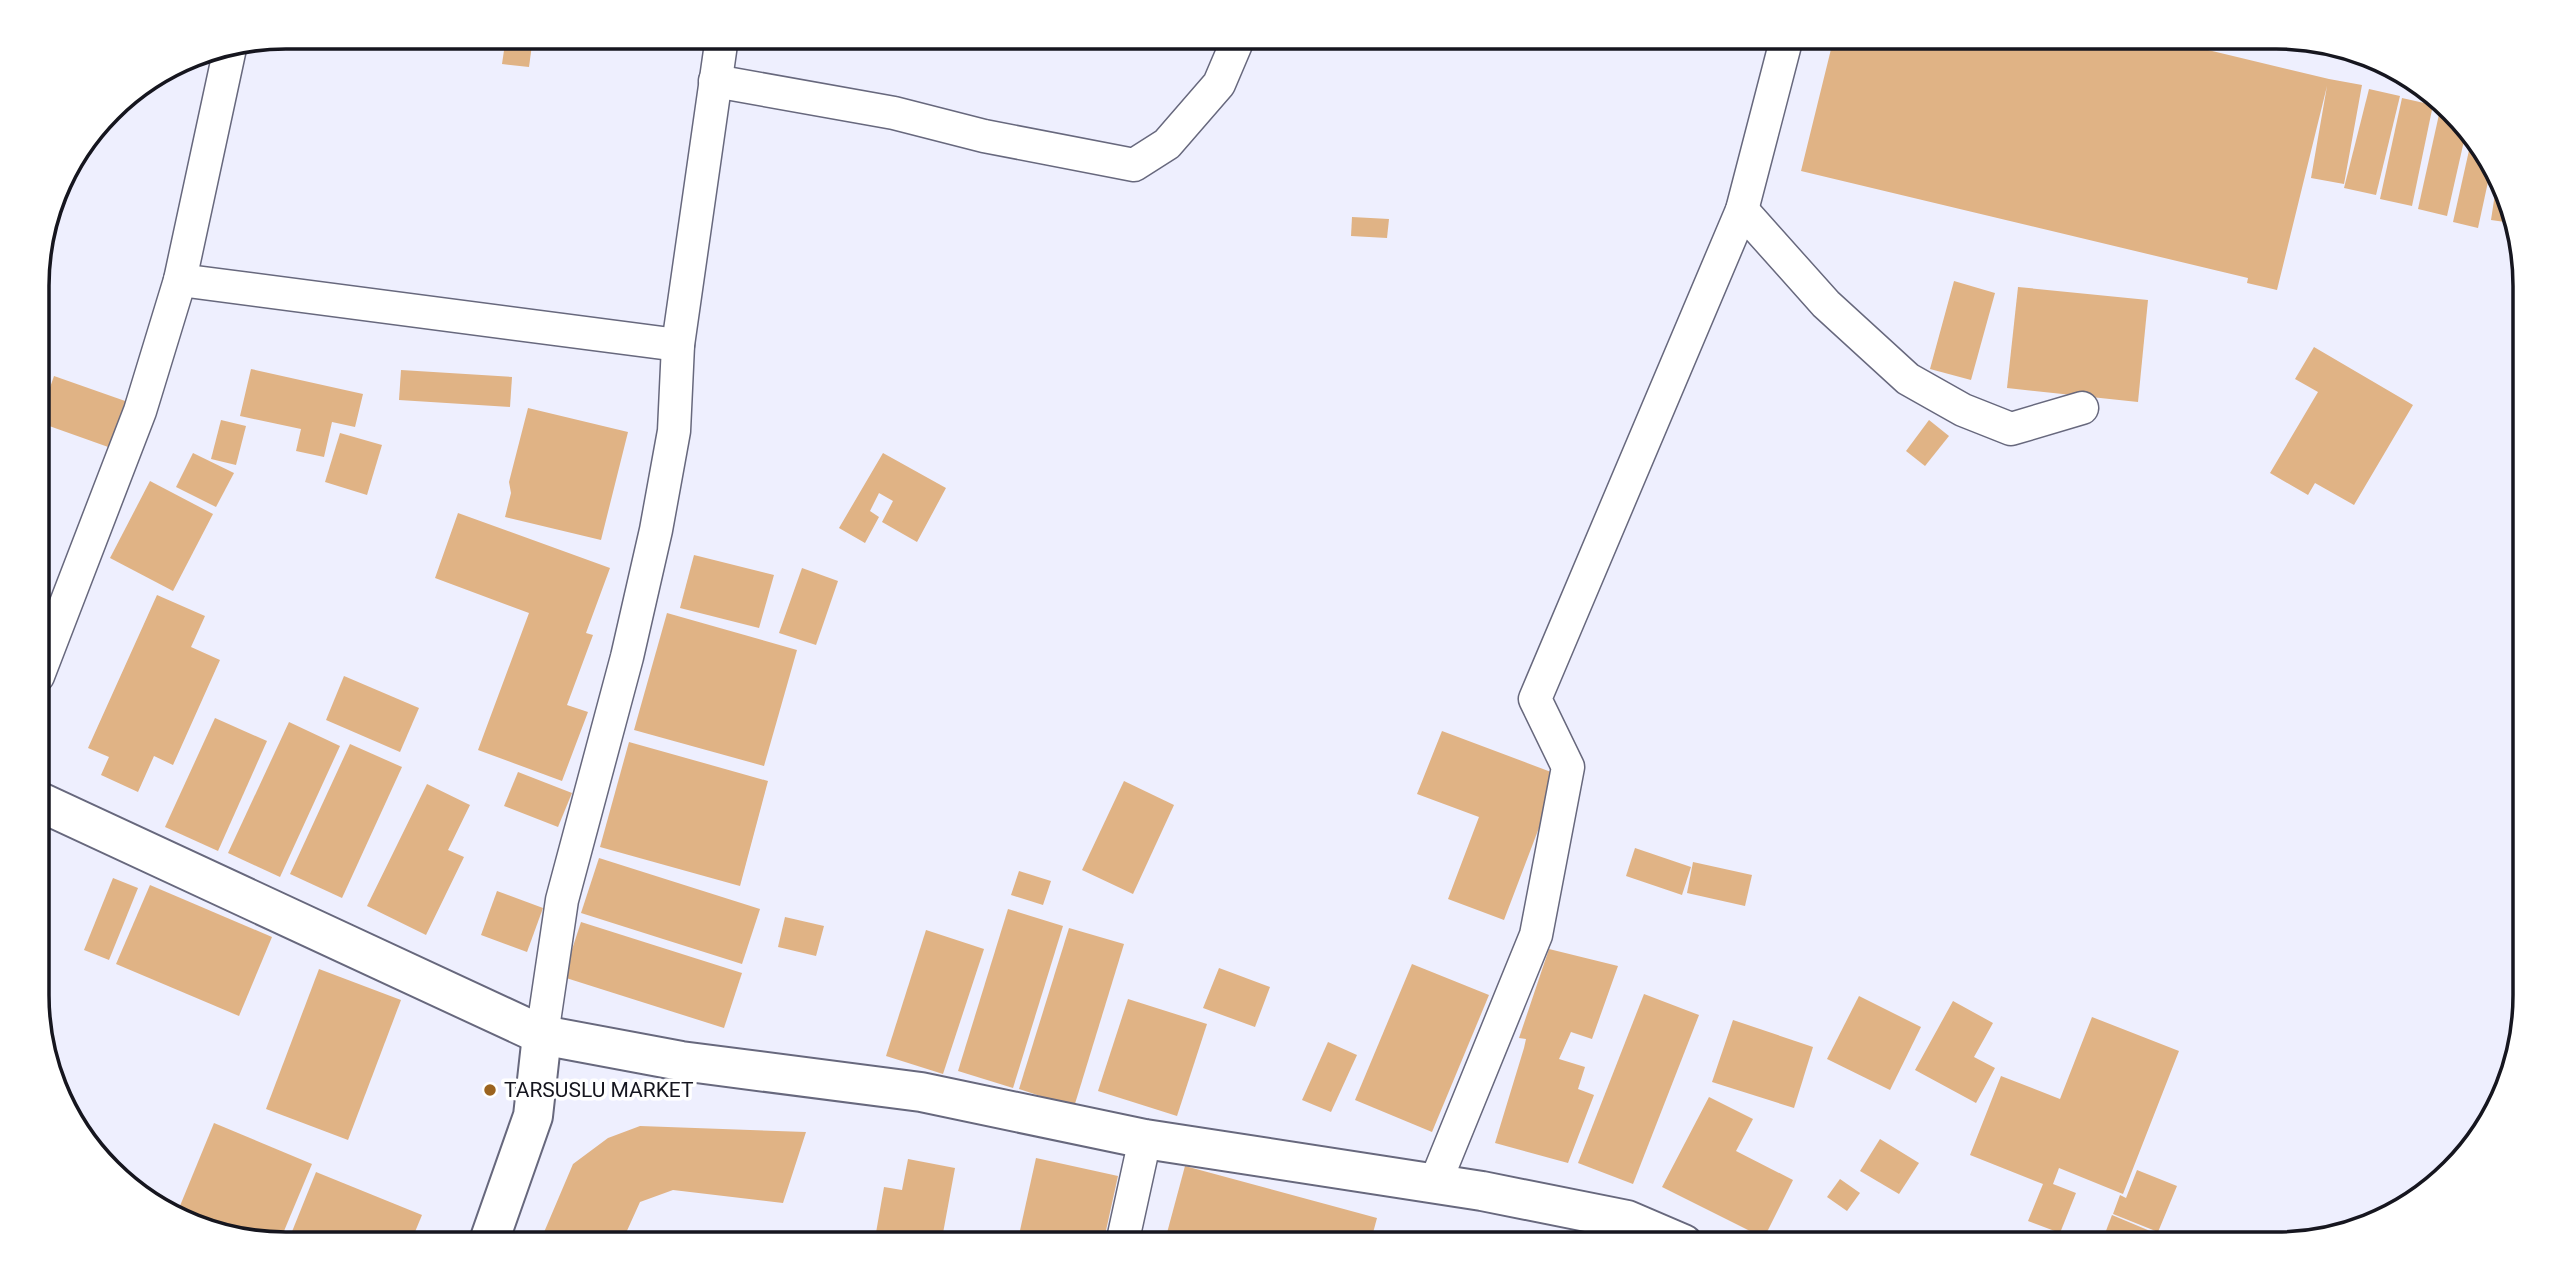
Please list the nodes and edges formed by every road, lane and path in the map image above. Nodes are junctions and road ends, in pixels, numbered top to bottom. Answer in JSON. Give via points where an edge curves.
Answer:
{"nodes":[{"id":1,"x":720,"y":49,"type":"edge"},
{"id":2,"x":1234,"y":49,"type":"edge"},
{"id":3,"x":1784,"y":49,"type":"edge"},
{"id":4,"x":228,"y":57,"type":"edge"},
{"id":5,"x":715,"y":81,"type":"junction"},
{"id":6,"x":1742,"y":210,"type":"junction"},
{"id":7,"x":180,"y":279,"type":"junction"},
{"id":8,"x":678,"y":345,"type":"junction"},
{"id":9,"x":2082,"y":408,"type":"dead end"},
{"id":10,"x":49,"y":646,"type":"edge"},
{"id":11,"x":49,"y":806,"type":"edge"},
{"id":12,"x":542,"y":1035,"type":"junction"},
{"id":13,"x":1145,"y":1139,"type":"junction"},
{"id":14,"x":1435,"y":1183,"type":"junction"},
{"id":15,"x":1653,"y":1231,"type":"edge"},
{"id":16,"x":492,"y":1232,"type":"edge"},
{"id":17,"x":1125,"y":1232,"type":"edge"}],
"edges":[{"from":1,"to":5,"type":"street"},
{"from":2,"to":5,"type":"street","via":[[1219,84],[1167,144],[1134,165],[894,113]]},
{"from":3,"to":6,"type":"street"},
{"from":4,"to":7,"type":"street"},
{"from":5,"to":8,"type":"street"},
{"from":6,"to":9,"type":"street","via":[[1826,304],[1908,379],[1963,410],[2011,429]]},
{"from":6,"to":14,"type":"street","via":[[1535,699],[1568,767],[1536,935]]},
{"from":7,"to":8,"type":"street"},
{"from":7,"to":10,"type":"street","via":[[139,411]]},
{"from":8,"to":12,"type":"street","via":[[674,431],[656,530],[562,900]]},
{"from":11,"to":12,"type":"street"},
{"from":12,"to":13,"type":"street","via":[[681,1061],[921,1092]]},
{"from":12,"to":16,"type":"street","via":[[533,1116]]},
{"from":13,"to":14,"type":"street"},
{"from":13,"to":17,"type":"street"},
{"from":14,"to":15,"type":"street","via":[[1627,1220]]}]}
